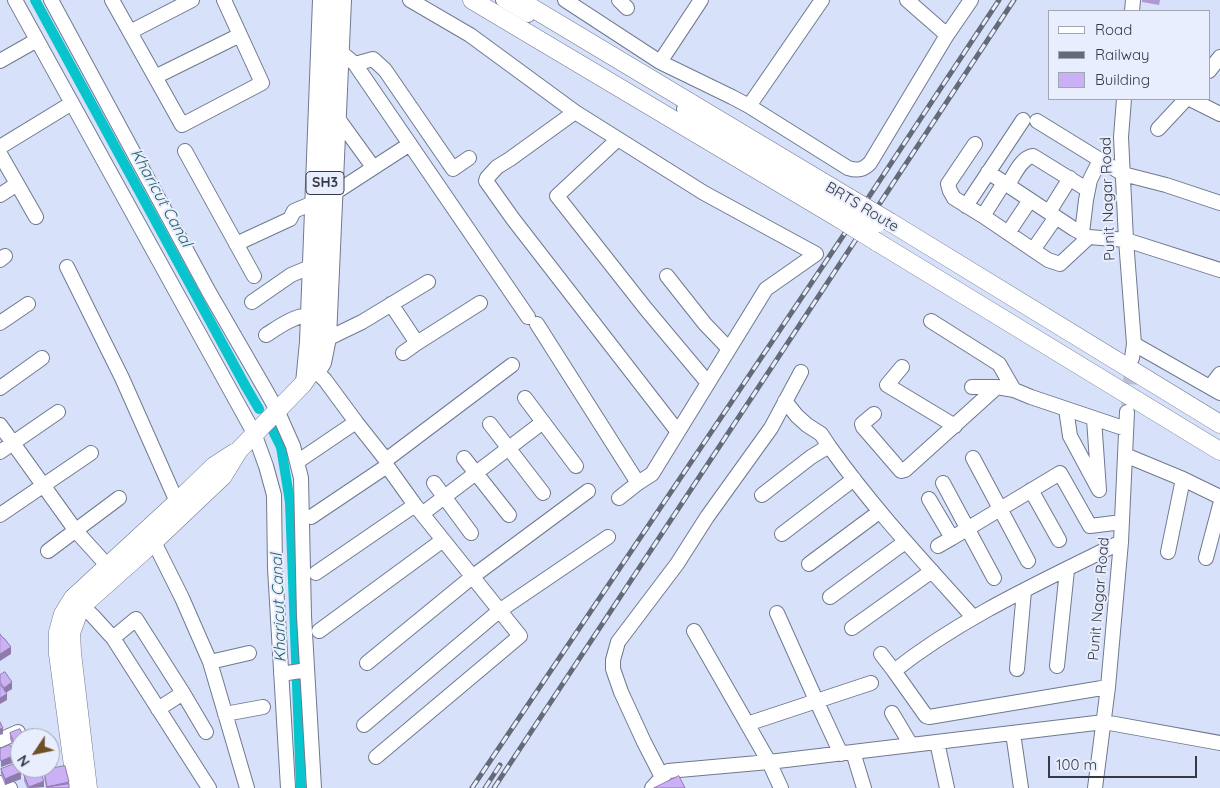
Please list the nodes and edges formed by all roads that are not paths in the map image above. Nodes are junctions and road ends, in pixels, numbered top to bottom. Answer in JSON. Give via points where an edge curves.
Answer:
{"nodes":[{"id":1,"x":15,"y":0,"type":"edge"},
{"id":2,"x":51,"y":0,"type":"edge"},
{"id":3,"x":112,"y":0,"type":"edge"},
{"id":4,"x":192,"y":0,"type":"edge"},
{"id":5,"x":224,"y":0,"type":"edge"},
{"id":6,"x":320,"y":0,"type":"edge"},
{"id":7,"x":332,"y":0,"type":"edge"},
{"id":8,"x":344,"y":0,"type":"edge"},
{"id":9,"x":410,"y":0,"type":"edge"},
{"id":10,"x":472,"y":0,"type":"edge"},
{"id":11,"x":487,"y":0,"type":"edge"},
{"id":12,"x":503,"y":0,"type":"edge"},
{"id":13,"x":519,"y":0,"type":"edge"},
{"id":14,"x":565,"y":0,"type":"edge"},
{"id":15,"x":701,"y":0,"type":"edge"},
{"id":16,"x":822,"y":0,"type":"edge"},
{"id":17,"x":907,"y":0,"type":"edge"},
{"id":18,"x":971,"y":0,"type":"edge"},
{"id":19,"x":130,"y":32,"type":"junction"},
{"id":20,"x":240,"y":35,"type":"junction"},
{"id":21,"x":947,"y":35,"type":"junction"},
{"id":22,"x":37,"y":40,"type":"junction"},
{"id":23,"x":342,"y":53,"type":"junction"},
{"id":24,"x":1220,"y":57,"type":"edge"},
{"id":25,"x":0,"y":61,"type":"edge"},
{"id":26,"x":660,"y":62,"type":"junction"},
{"id":27,"x":355,"y":64,"type":"junction"},
{"id":28,"x":1210,"y":70,"type":"edge"},
{"id":29,"x":155,"y":77,"type":"junction"},
{"id":30,"x":1124,"y":100,"type":"edge"},
{"id":31,"x":1185,"y":100,"type":"edge"},
{"id":32,"x":1192,"y":100,"type":"edge"},
{"id":33,"x":72,"y":103,"type":"junction"},
{"id":34,"x":749,"y":106,"type":"junction"},
{"id":35,"x":575,"y":112,"type":"junction"},
{"id":36,"x":1220,"y":114,"type":"edge"},
{"id":37,"x":339,"y":120,"type":"junction"},
{"id":38,"x":1023,"y":120,"type":"dead end"},
{"id":39,"x":1037,"y":121,"type":"dead end"},
{"id":40,"x":1158,"y":129,"type":"dead end"},
{"id":41,"x":618,"y":139,"type":"junction"},
{"id":42,"x":410,"y":144,"type":"junction"},
{"id":43,"x":975,"y":144,"type":"dead end"},
{"id":44,"x":0,"y":147,"type":"edge"},
{"id":45,"x":185,"y":151,"type":"dead end"},
{"id":46,"x":0,"y":154,"type":"edge"},
{"id":47,"x":469,"y":158,"type":"dead end"},
{"id":48,"x":1100,"y":160,"type":"junction"},
{"id":49,"x":374,"y":167,"type":"junction"},
{"id":50,"x":988,"y":172,"type":"junction"},
{"id":51,"x":1123,"y":174,"type":"junction"},
{"id":52,"x":1070,"y":178,"type":"junction"},
{"id":53,"x":17,"y":184,"type":"junction"},
{"id":54,"x":1006,"y":184,"type":"junction"},
{"id":55,"x":1088,"y":190,"type":"junction"},
{"id":56,"x":336,"y":192,"type":"junction"},
{"id":57,"x":0,"y":195,"type":"edge"},
{"id":58,"x":1030,"y":200,"type":"junction"},
{"id":59,"x":313,"y":203,"type":"junction"},
{"id":60,"x":1220,"y":203,"type":"edge"},
{"id":61,"x":966,"y":206,"type":"junction"},
{"id":62,"x":845,"y":210,"type":"junction"},
{"id":63,"x":1052,"y":214,"type":"junction"},
{"id":64,"x":982,"y":216,"type":"junction"},
{"id":65,"x":36,"y":217,"type":"dead end"},
{"id":66,"x":883,"y":232,"type":"junction"},
{"id":67,"x":1008,"y":233,"type":"junction"},
{"id":68,"x":1086,"y":235,"type":"junction"},
{"id":69,"x":1126,"y":240,"type":"junction"},
{"id":70,"x":236,"y":244,"type":"junction"},
{"id":71,"x":1034,"y":250,"type":"junction"},
{"id":72,"x":67,"y":267,"type":"dead end"},
{"id":73,"x":310,"y":267,"type":"junction"},
{"id":74,"x":1220,"y":270,"type":"edge"},
{"id":75,"x":254,"y":276,"type":"dead end"},
{"id":76,"x":667,"y":276,"type":"dead end"},
{"id":77,"x":428,"y":282,"type":"dead end"},
{"id":78,"x":252,"y":302,"type":"dead end"},
{"id":79,"x":480,"y":303,"type":"dead end"},
{"id":80,"x":28,"y":304,"type":"dead end"},
{"id":81,"x":391,"y":304,"type":"junction"},
{"id":82,"x":308,"y":315,"type":"junction"},
{"id":83,"x":931,"y":321,"type":"dead end"},
{"id":84,"x":0,"y":323,"type":"edge"},
{"id":85,"x":266,"y":335,"type":"dead end"},
{"id":86,"x":329,"y":338,"type":"junction"},
{"id":87,"x":417,"y":343,"type":"junction"},
{"id":88,"x":1134,"y":344,"type":"junction"},
{"id":89,"x":729,"y":350,"type":"junction"},
{"id":90,"x":403,"y":353,"type":"dead end"},
{"id":91,"x":42,"y":358,"type":"dead end"},
{"id":92,"x":1132,"y":358,"type":"tunnel mouth"},
{"id":93,"x":512,"y":365,"type":"dead end"},
{"id":94,"x":902,"y":366,"type":"dead end"},
{"id":95,"x":316,"y":369,"type":"junction"},
{"id":96,"x":801,"y":372,"type":"dead end"},
{"id":97,"x":1220,"y":374,"type":"edge"},
{"id":98,"x":708,"y":383,"type":"junction"},
{"id":99,"x":303,"y":384,"type":"junction"},
{"id":100,"x":972,"y":387,"type":"dead end"},
{"id":101,"x":0,"y":388,"type":"edge"},
{"id":102,"x":997,"y":388,"type":"junction"},
{"id":103,"x":1014,"y":390,"type":"junction"},
{"id":104,"x":1215,"y":390,"type":"edge"},
{"id":105,"x":525,"y":398,"type":"dead end"},
{"id":106,"x":785,"y":401,"type":"junction"},
{"id":107,"x":277,"y":410,"type":"junction"},
{"id":108,"x":1066,"y":410,"type":"junction"},
{"id":109,"x":58,"y":412,"type":"dead end"},
{"id":110,"x":1127,"y":412,"type":"tunnel mouth"},
{"id":111,"x":874,"y":414,"type":"dead end"},
{"id":112,"x":1094,"y":419,"type":"junction"},
{"id":113,"x":356,"y":422,"type":"junction"},
{"id":114,"x":543,"y":422,"type":"junction"},
{"id":115,"x":490,"y":424,"type":"dead end"},
{"id":116,"x":1220,"y":424,"type":"edge"},
{"id":117,"x":0,"y":425,"type":"edge"},
{"id":118,"x":955,"y":426,"type":"junction"},
{"id":119,"x":1126,"y":429,"type":"junction"},
{"id":120,"x":1220,"y":431,"type":"edge"},
{"id":121,"x":678,"y":432,"type":"junction"},
{"id":122,"x":254,"y":433,"type":"junction"},
{"id":123,"x":1220,"y":442,"type":"edge"},
{"id":124,"x":13,"y":443,"type":"junction"},
{"id":125,"x":829,"y":446,"type":"junction"},
{"id":126,"x":508,"y":448,"type":"junction"},
{"id":127,"x":239,"y":450,"type":"junction"},
{"id":128,"x":1220,"y":451,"type":"edge"},
{"id":129,"x":0,"y":452,"type":"edge"},
{"id":130,"x":91,"y":453,"type":"dead end"},
{"id":131,"x":1125,"y":455,"type":"junction"},
{"id":132,"x":464,"y":458,"type":"dead end"},
{"id":133,"x":973,"y":458,"type":"dead end"},
{"id":134,"x":297,"y":462,"type":"junction"},
{"id":135,"x":386,"y":463,"type":"junction"},
{"id":136,"x":576,"y":466,"type":"dead end"},
{"id":137,"x":476,"y":472,"type":"junction"},
{"id":138,"x":854,"y":479,"type":"junction"},
{"id":139,"x":1183,"y":479,"type":"junction"},
{"id":140,"x":434,"y":483,"type":"dead end"},
{"id":141,"x":638,"y":483,"type":"junction"},
{"id":142,"x":942,"y":483,"type":"dead end"},
{"id":143,"x":44,"y":485,"type":"junction"},
{"id":144,"x":1031,"y":490,"type":"junction"},
{"id":145,"x":588,"y":491,"type":"dead end"},
{"id":146,"x":543,"y":492,"type":"dead end"},
{"id":147,"x":762,"y":495,"type":"dead end"},
{"id":148,"x":444,"y":497,"type":"junction"},
{"id":149,"x":1220,"y":497,"type":"edge"},
{"id":150,"x":119,"y":498,"type":"dead end"},
{"id":151,"x":620,"y":498,"type":"dead end"},
{"id":152,"x":929,"y":499,"type":"dead end"},
{"id":153,"x":177,"y":502,"type":"junction"},
{"id":154,"x":1220,"y":505,"type":"edge"},
{"id":155,"x":418,"y":509,"type":"junction"},
{"id":156,"x":1000,"y":509,"type":"junction"},
{"id":157,"x":879,"y":512,"type":"junction"},
{"id":158,"x":0,"y":515,"type":"edge"},
{"id":159,"x":509,"y":515,"type":"dead end"},
{"id":160,"x":311,"y":516,"type":"dead end"},
{"id":161,"x":1122,"y":522,"type":"junction"},
{"id":162,"x":967,"y":529,"type":"junction"},
{"id":163,"x":76,"y":531,"type":"junction"},
{"id":164,"x":471,"y":533,"type":"dead end"},
{"id":165,"x":782,"y":534,"type":"dead end"},
{"id":166,"x":608,"y":537,"type":"dead end"},
{"id":167,"x":952,"y":538,"type":"junction"},
{"id":168,"x":443,"y":540,"type":"junction"},
{"id":169,"x":1059,"y":540,"type":"dead end"},
{"id":170,"x":154,"y":542,"type":"junction"},
{"id":171,"x":905,"y":542,"type":"junction"},
{"id":172,"x":1121,"y":542,"type":"junction"},
{"id":173,"x":938,"y":546,"type":"dead end"},
{"id":174,"x":48,"y":551,"type":"dead end"},
{"id":175,"x":1168,"y":552,"type":"dead end"},
{"id":176,"x":1206,"y":558,"type":"dead end"},
{"id":177,"x":1028,"y":561,"type":"dead end"},
{"id":178,"x":809,"y":564,"type":"dead end"},
{"id":179,"x":1067,"y":570,"type":"junction"},
{"id":180,"x":112,"y":571,"type":"junction"},
{"id":181,"x":932,"y":571,"type":"junction"},
{"id":182,"x":316,"y":572,"type":"dead end"},
{"id":183,"x":472,"y":577,"type":"junction"},
{"id":184,"x":994,"y":578,"type":"dead end"},
{"id":185,"x":1024,"y":591,"type":"junction"},
{"id":186,"x":830,"y":596,"type":"dead end"},
{"id":187,"x":78,"y":602,"type":"junction"},
{"id":188,"x":499,"y":611,"type":"junction"},
{"id":189,"x":778,"y":613,"type":"dead end"},
{"id":190,"x":973,"y":617,"type":"junction"},
{"id":191,"x":852,"y":628,"type":"dead end"},
{"id":192,"x":319,"y":631,"type":"dead end"},
{"id":193,"x":694,"y":631,"type":"dead end"},
{"id":194,"x":113,"y":638,"type":"junction"},
{"id":195,"x":249,"y":653,"type":"dead end"},
{"id":196,"x":881,"y":654,"type":"dead end"},
{"id":197,"x":210,"y":662,"type":"junction"},
{"id":198,"x":367,"y":663,"type":"dead end"},
{"id":199,"x":1057,"y":666,"type":"dead end"},
{"id":200,"x":1017,"y":669,"type":"dead end"},
{"id":201,"x":307,"y":670,"type":"junction"},
{"id":202,"x":894,"y":671,"type":"junction"},
{"id":203,"x":281,"y":674,"type":"junction"},
{"id":204,"x":871,"y":683,"type":"dead end"},
{"id":205,"x":1108,"y":687,"type":"junction"},
{"id":206,"x":183,"y":693,"type":"junction"},
{"id":207,"x":816,"y":700,"type":"junction"},
{"id":208,"x":263,"y":707,"type":"dead end"},
{"id":209,"x":158,"y":709,"type":"junction"},
{"id":210,"x":892,"y":713,"type":"dead end"},
{"id":211,"x":225,"y":714,"type":"junction"},
{"id":212,"x":1104,"y":722,"type":"junction"},
{"id":213,"x":747,"y":724,"type":"junction"},
{"id":214,"x":364,"y":725,"type":"dead end"},
{"id":215,"x":206,"y":732,"type":"dead end"},
{"id":216,"x":1013,"y":733,"type":"junction"},
{"id":217,"x":937,"y":742,"type":"junction"},
{"id":218,"x":1220,"y":743,"type":"edge"},
{"id":219,"x":910,"y":745,"type":"junction"},
{"id":220,"x":847,"y":753,"type":"junction"},
{"id":221,"x":376,"y":757,"type":"dead end"},
{"id":222,"x":769,"y":762,"type":"junction"},
{"id":223,"x":662,"y":777,"type":"junction"},
{"id":224,"x":0,"y":783,"type":"edge"},
{"id":225,"x":10,"y":788,"type":"edge"},
{"id":226,"x":76,"y":788,"type":"edge"},
{"id":227,"x":88,"y":788,"type":"edge"},
{"id":228,"x":209,"y":788,"type":"edge"},
{"id":229,"x":247,"y":788,"type":"edge"},
{"id":230,"x":288,"y":788,"type":"edge"},
{"id":231,"x":314,"y":788,"type":"edge"},
{"id":232,"x":652,"y":788,"type":"edge"},
{"id":233,"x":781,"y":788,"type":"edge"},
{"id":234,"x":864,"y":788,"type":"edge"},
{"id":235,"x":947,"y":788,"type":"edge"},
{"id":236,"x":1021,"y":788,"type":"edge"},
{"id":237,"x":1095,"y":788,"type":"edge"}],
"edges":[{"from":1,"to":22,"type":"street"},
{"from":2,"to":107,"type":"street","via":[[209,292]]},
{"from":3,"to":19,"type":"street"},
{"from":4,"to":19,"type":"street"},
{"from":5,"to":20,"type":"street"},
{"from":6,"to":59,"type":"street","number":"SH3"},
{"from":7,"to":95,"type":"main road","number":"SH3"},
{"from":8,"to":23,"type":"street"},
{"from":9,"to":35,"type":"street","via":[[470,35]]},
{"from":10,"to":62,"type":"main road"},
{"from":11,"to":62,"type":"street","name":"BRTS Route"},
{"from":12,"to":62,"type":"street","name":"BRTS Route"},
{"from":13,"to":62,"type":"main road"},
{"from":14,"to":26,"type":"street"},
{"from":15,"to":26,"type":"street"},
{"from":16,"to":34,"type":"street"},
{"from":17,"to":21,"type":"street"},
{"from":18,"to":21,"type":"street"},
{"from":19,"to":29,"type":"street"},
{"from":20,"to":29,"type":"street"},
{"from":20,"to":29,"type":"street","via":[[262,84],[182,125]]},
{"from":21,"to":34,"type":"street","via":[[865,168],[848,168]]},
{"from":22,"to":25,"type":"street"},
{"from":22,"to":33,"type":"street"},
{"from":23,"to":27,"type":"street"},
{"from":23,"to":37,"type":"street","number":"SH3"},
{"from":24,"to":28,"type":"street"},
{"from":26,"to":34,"type":"street"},
{"from":27,"to":42,"type":"street"},
{"from":27,"to":47,"type":"street","via":[[373,59],[385,70],[453,169]]},
{"from":30,"to":51,"type":"street","name":"Punit Nagar Road"},
{"from":31,"to":40,"type":"street"},
{"from":32,"to":36,"type":"street"},
{"from":33,"to":44,"type":"street"},
{"from":33,"to":122,"type":"street"},
{"from":35,"to":41,"type":"street"},
{"from":35,"to":121,"type":"street","via":[[497,167],[486,181]]},
{"from":37,"to":49,"type":"street"},
{"from":37,"to":56,"type":"street","number":"SH3"},
{"from":38,"to":50,"type":"street"},
{"from":39,"to":48,"type":"street"},
{"from":41,"to":89,"type":"street","via":[[704,193],[816,254],[766,289]]},
{"from":41,"to":98,"type":"street","via":[[558,196]]},
{"from":42,"to":49,"type":"street"},
{"from":42,"to":141,"type":"street","via":[[532,320]]},
{"from":43,"to":61,"type":"street","via":[[948,184],[954,198]]},
{"from":45,"to":70,"type":"street"},
{"from":46,"to":53,"type":"street"},
{"from":48,"to":51,"type":"street"},
{"from":48,"to":55,"type":"street"},
{"from":49,"to":56,"type":"street"},
{"from":50,"to":54,"type":"street"},
{"from":50,"to":61,"type":"street"},
{"from":51,"to":60,"type":"street"},
{"from":51,"to":69,"type":"street","name":"Punit Nagar Road"},
{"from":52,"to":54,"type":"street","via":[[1033,156],[1024,160]]},
{"from":52,"to":55,"type":"street"},
{"from":52,"to":63,"type":"street"},
{"from":53,"to":57,"type":"street"},
{"from":53,"to":65,"type":"street"},
{"from":54,"to":58,"type":"street"},
{"from":54,"to":64,"type":"street"},
{"from":55,"to":68,"type":"street"},
{"from":56,"to":86,"type":"street","number":"SH3"},
{"from":58,"to":63,"type":"street"},
{"from":58,"to":67,"type":"street"},
{"from":59,"to":70,"type":"street","via":[[294,211],[290,219]]},
{"from":59,"to":73,"type":"street","number":"SH3"},
{"from":61,"to":64,"type":"street"},
{"from":62,"to":66,"type":"main road","bridge":true},
{"from":62,"to":66,"type":"main road","bridge":true},
{"from":63,"to":68,"type":"street"},
{"from":63,"to":71,"type":"street"},
{"from":64,"to":67,"type":"street"},
{"from":66,"to":116,"type":"main road"},
{"from":66,"to":120,"type":"street","name":"BRTS Route"},
{"from":66,"to":123,"type":"street","name":"BRTS Route"},
{"from":66,"to":128,"type":"main road"},
{"from":67,"to":71,"type":"street"},
{"from":68,"to":69,"type":"street"},
{"from":68,"to":71,"type":"street","via":[[1060,264]]},
{"from":69,"to":74,"type":"street"},
{"from":69,"to":88,"type":"street","name":"Punit Nagar Road"},
{"from":70,"to":75,"type":"street"},
{"from":72,"to":153,"type":"street","via":[[122,378]]},
{"from":73,"to":78,"type":"street","via":[[291,275]]},
{"from":73,"to":82,"type":"street","number":"SH3"},
{"from":76,"to":89,"type":"street"},
{"from":77,"to":81,"type":"street"},
{"from":79,"to":87,"type":"street"},
{"from":80,"to":84,"type":"street"},
{"from":81,"to":86,"type":"street"},
{"from":81,"to":87,"type":"street"},
{"from":82,"to":85,"type":"street","via":[[298,316]]},
{"from":82,"to":99,"type":"street","number":"SH3"},
{"from":83,"to":103,"type":"street","via":[[999,364]]},
{"from":86,"to":95,"type":"street","number":"SH3","via":[[324,363]]},
{"from":87,"to":90,"type":"street"},
{"from":88,"to":92,"type":"street","name":"Punit Nagar Road"},
{"from":88,"to":104,"type":"street"},
{"from":89,"to":98,"type":"street"},
{"from":91,"to":101,"type":"street"},
{"from":93,"to":135,"type":"street"},
{"from":94,"to":118,"type":"street","via":[[887,385]]},
{"from":95,"to":99,"type":"main road","number":"SH3"},
{"from":95,"to":113,"type":"street"},
{"from":96,"to":106,"type":"street"},
{"from":97,"to":104,"type":"street"},
{"from":98,"to":121,"type":"street"},
{"from":99,"to":107,"type":"main road","number":"SH3"},
{"from":100,"to":102,"type":"street"},
{"from":102,"to":103,"type":"street"},
{"from":102,"to":118,"type":"street"},
{"from":103,"to":108,"type":"street"},
{"from":105,"to":114,"type":"street"},
{"from":106,"to":125,"type":"street","via":[[797,416],[821,434]]},
{"from":106,"to":223,"type":"street","via":[[771,428],[618,642],[613,669]]},
{"from":107,"to":122,"type":"main road","number":"SH3"},
{"from":107,"to":134,"type":"street"},
{"from":108,"to":112,"type":"street"},
{"from":108,"to":112,"type":"street","via":[[1070,436],[1099,493]]},
{"from":109,"to":124,"type":"street"},
{"from":110,"to":119,"type":"street","name":"Punit Nagar Road"},
{"from":111,"to":118,"type":"street","via":[[862,424],[863,427],[901,471],[908,469]]},
{"from":112,"to":119,"type":"street"},
{"from":113,"to":134,"type":"street"},
{"from":113,"to":135,"type":"street"},
{"from":114,"to":126,"type":"street"},
{"from":114,"to":136,"type":"street"},
{"from":115,"to":126,"type":"street"},
{"from":117,"to":124,"type":"street"},
{"from":119,"to":131,"type":"street","name":"Punit Nagar Road"},
{"from":121,"to":141,"type":"street","via":[[652,474]]},
{"from":122,"to":127,"type":"main road"},
{"from":122,"to":203,"type":"street","via":[[274,495]]},
{"from":124,"to":129,"type":"street"},
{"from":124,"to":143,"type":"street"},
{"from":125,"to":138,"type":"street"},
{"from":125,"to":147,"type":"street"},
{"from":126,"to":137,"type":"street"},
{"from":126,"to":146,"type":"street"},
{"from":127,"to":153,"type":"main road","via":[[214,466]]},
{"from":127,"to":170,"type":"main road","via":[[223,476]]},
{"from":130,"to":143,"type":"street"},
{"from":131,"to":139,"type":"street"},
{"from":131,"to":161,"type":"street","name":"Punit Nagar Road"},
{"from":132,"to":137,"type":"street"},
{"from":133,"to":156,"type":"street"},
{"from":134,"to":201,"type":"street","via":[[301,478]]},
{"from":135,"to":155,"type":"street"},
{"from":135,"to":160,"type":"street"},
{"from":137,"to":148,"type":"street"},
{"from":137,"to":159,"type":"street"},
{"from":138,"to":157,"type":"street"},
{"from":138,"to":165,"type":"street"},
{"from":139,"to":149,"type":"street"},
{"from":139,"to":175,"type":"street"},
{"from":140,"to":148,"type":"street"},
{"from":141,"to":151,"type":"street"},
{"from":142,"to":162,"type":"street"},
{"from":143,"to":158,"type":"street"},
{"from":143,"to":163,"type":"street"},
{"from":144,"to":156,"type":"street"},
{"from":144,"to":161,"type":"street","via":[[1060,472],[1090,526]]},
{"from":144,"to":169,"type":"street"},
{"from":145,"to":183,"type":"street"},
{"from":148,"to":155,"type":"street"},
{"from":148,"to":164,"type":"street"},
{"from":150,"to":163,"type":"street"},
{"from":152,"to":167,"type":"street"},
{"from":153,"to":180,"type":"main road"},
{"from":154,"to":176,"type":"street"},
{"from":155,"to":168,"type":"street"},
{"from":155,"to":182,"type":"street"},
{"from":156,"to":162,"type":"street"},
{"from":156,"to":177,"type":"street"},
{"from":157,"to":171,"type":"street"},
{"from":157,"to":178,"type":"street"},
{"from":161,"to":172,"type":"street","name":"Punit Nagar Road"},
{"from":162,"to":167,"type":"street"},
{"from":162,"to":184,"type":"street"},
{"from":163,"to":174,"type":"street"},
{"from":163,"to":180,"type":"street"},
{"from":166,"to":188,"type":"street"},
{"from":167,"to":173,"type":"street"},
{"from":168,"to":183,"type":"street"},
{"from":168,"to":192,"type":"street"},
{"from":170,"to":180,"type":"main road"},
{"from":170,"to":197,"type":"street"},
{"from":171,"to":181,"type":"street"},
{"from":171,"to":186,"type":"street"},
{"from":172,"to":179,"type":"street"},
{"from":172,"to":205,"type":"street","name":"Punit Nagar Road"},
{"from":179,"to":185,"type":"street"},
{"from":179,"to":199,"type":"street"},
{"from":180,"to":187,"type":"main road"},
{"from":181,"to":190,"type":"street"},
{"from":181,"to":191,"type":"street"},
{"from":183,"to":188,"type":"street"},
{"from":183,"to":198,"type":"street"},
{"from":185,"to":190,"type":"street"},
{"from":185,"to":200,"type":"street"},
{"from":187,"to":194,"type":"street"},
{"from":187,"to":226,"type":"main road","via":[[63,614],[58,632]]},
{"from":187,"to":227,"type":"main road","via":[[78,614],[71,633],[72,653]]},
{"from":188,"to":214,"type":"street"},
{"from":188,"to":221,"type":"street","via":[[520,636]]},
{"from":189,"to":207,"type":"street"},
{"from":190,"to":202,"type":"street"},
{"from":193,"to":213,"type":"street"},
{"from":194,"to":206,"type":"street","via":[[136,619]]},
{"from":194,"to":209,"type":"street"},
{"from":195,"to":197,"type":"street"},
{"from":196,"to":202,"type":"street"},
{"from":197,"to":211,"type":"street"},
{"from":201,"to":203,"type":"street"},
{"from":201,"to":231,"type":"street"},
{"from":202,"to":205,"type":"street","via":[[929,717]]},
{"from":203,"to":230,"type":"street"},
{"from":204,"to":207,"type":"street"},
{"from":205,"to":212,"type":"street","name":"Punit Nagar Road"},
{"from":206,"to":209,"type":"street"},
{"from":206,"to":215,"type":"street"},
{"from":207,"to":213,"type":"street"},
{"from":207,"to":220,"type":"street"},
{"from":208,"to":211,"type":"street"},
{"from":209,"to":228,"type":"street"},
{"from":210,"to":219,"type":"street"},
{"from":211,"to":229,"type":"street"},
{"from":212,"to":216,"type":"street"},
{"from":212,"to":218,"type":"street"},
{"from":212,"to":237,"type":"street","name":"Punit Nagar Road"},
{"from":213,"to":222,"type":"street"},
{"from":216,"to":217,"type":"street"},
{"from":216,"to":236,"type":"street"},
{"from":217,"to":219,"type":"street"},
{"from":217,"to":235,"type":"street"},
{"from":219,"to":220,"type":"street"},
{"from":220,"to":222,"type":"street"},
{"from":220,"to":234,"type":"street"},
{"from":222,"to":223,"type":"street","via":[[668,771]]},
{"from":222,"to":233,"type":"street"},
{"from":223,"to":232,"type":"street"},
{"from":224,"to":225,"type":"street"}]}
